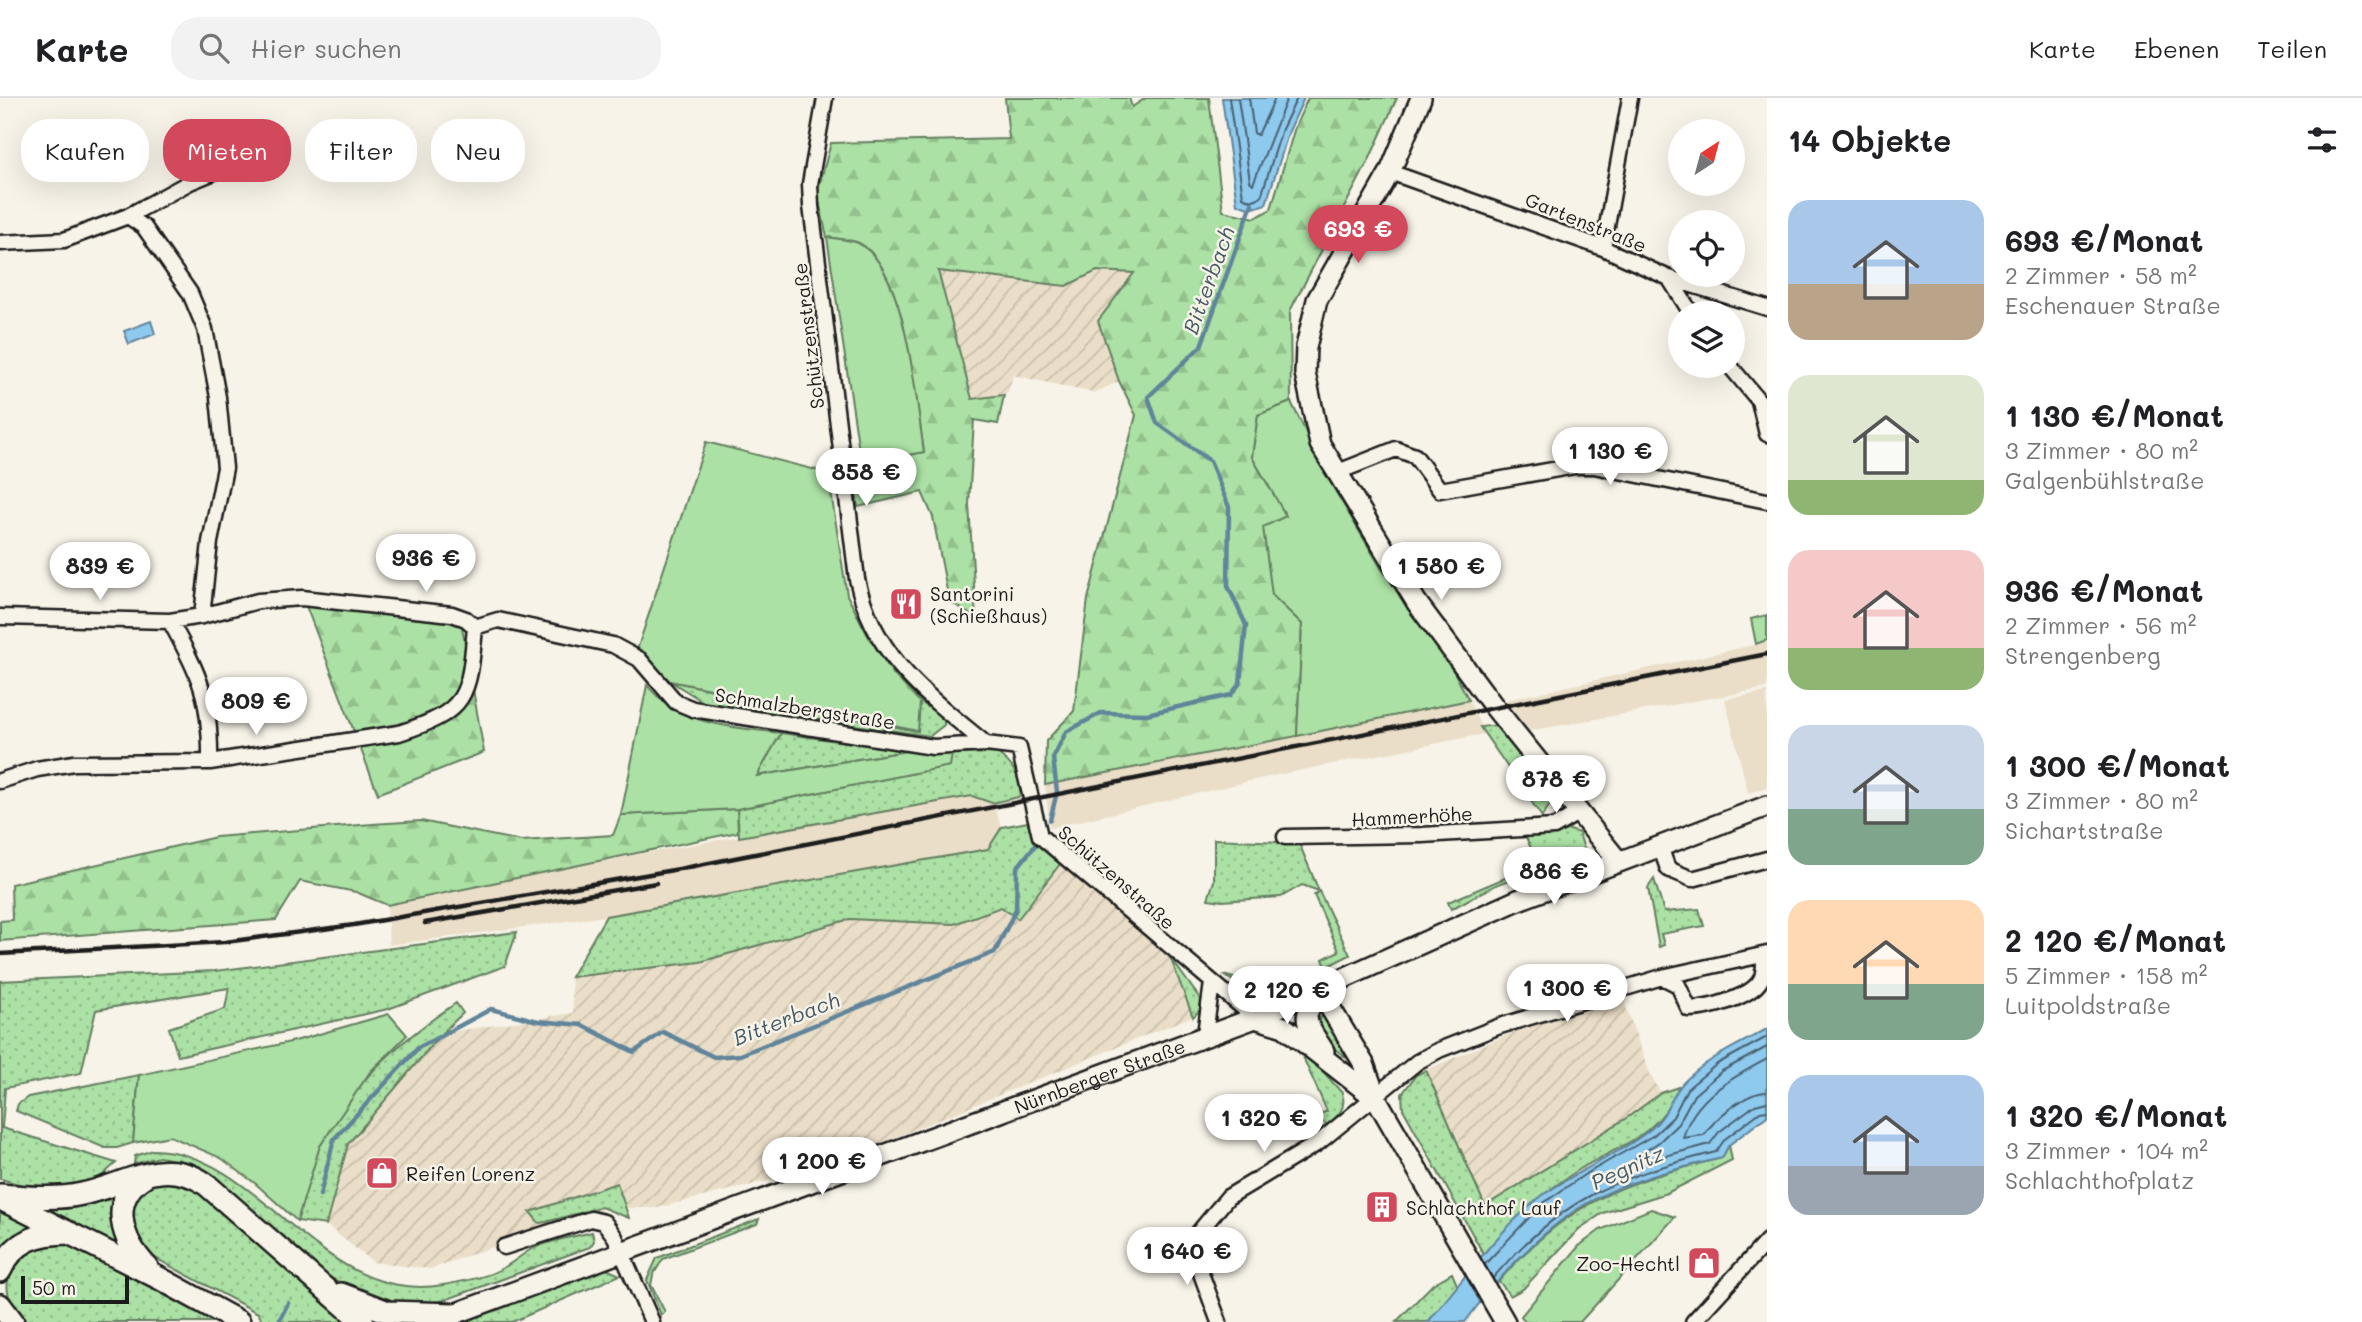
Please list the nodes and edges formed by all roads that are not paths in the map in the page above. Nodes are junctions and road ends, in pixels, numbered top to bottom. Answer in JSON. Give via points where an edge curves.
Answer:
{"nodes":[{"id":1,"x":825,"y":98,"type":"edge"},
{"id":2,"x":1421,"y":98,"type":"edge"},
{"id":3,"x":1630,"y":98,"type":"edge"},
{"id":4,"x":1390,"y":172,"type":"junction"},
{"id":5,"x":188,"y":182,"type":"edge"},
{"id":6,"x":128,"y":216,"type":"junction"},
{"id":7,"x":0,"y":243,"type":"edge"},
{"id":8,"x":1603,"y":248,"type":"junction"},
{"id":9,"x":1668,"y":278,"type":"edge"},
{"id":10,"x":1698,"y":287,"type":"edge"},
{"id":11,"x":1767,"y":308,"type":"edge"},
{"id":12,"x":1740,"y":378,"type":"edge"},
{"id":13,"x":1767,"y":434,"type":"edge"},
{"id":14,"x":1338,"y":472,"type":"junction"},
{"id":15,"x":1767,"y":501,"type":"edge"},
{"id":16,"x":0,"y":617,"type":"edge"},
{"id":17,"x":202,"y":617,"type":"junction"},
{"id":18,"x":170,"y":621,"type":"junction"},
{"id":19,"x":475,"y":627,"type":"junction"},
{"id":20,"x":986,"y":744,"type":"junction"},
{"id":21,"x":210,"y":762,"type":"junction"},
{"id":22,"x":0,"y":781,"type":"edge"},
{"id":23,"x":1767,"y":806,"type":"edge"},
{"id":24,"x":1579,"y":812,"type":"junction"},
{"id":25,"x":1285,"y":837,"type":"dead end"},
{"id":26,"x":1660,"y":846,"type":"junction"},
{"id":27,"x":1767,"y":859,"type":"edge"},
{"id":28,"x":1618,"y":861,"type":"junction"},
{"id":29,"x":1766,"y":955,"type":"edge"},
{"id":30,"x":1662,"y":977,"type":"junction"},
{"id":31,"x":1212,"y":983,"type":"junction"},
{"id":32,"x":1326,"y":988,"type":"junction"},
{"id":33,"x":1255,"y":1018,"type":"junction"},
{"id":34,"x":1205,"y":1034,"type":"junction"},
{"id":35,"x":1331,"y":1063,"type":"junction"},
{"id":36,"x":1376,"y":1098,"type":"junction"},
{"id":37,"x":150,"y":1172,"type":"junction"},
{"id":38,"x":0,"y":1197,"type":"edge"},
{"id":39,"x":72,"y":1233,"type":"junction"},
{"id":40,"x":1767,"y":1241,"type":"edge"},
{"id":41,"x":504,"y":1247,"type":"dead end"},
{"id":42,"x":620,"y":1251,"type":"junction"},
{"id":43,"x":0,"y":1271,"type":"edge"},
{"id":44,"x":159,"y":1278,"type":"junction"},
{"id":45,"x":316,"y":1280,"type":"junction"},
{"id":46,"x":0,"y":1304,"type":"edge"},
{"id":47,"x":445,"y":1318,"type":"edge"},
{"id":48,"x":13,"y":1322,"type":"edge"},
{"id":49,"x":239,"y":1322,"type":"edge"},
{"id":50,"x":363,"y":1322,"type":"edge"},
{"id":51,"x":652,"y":1322,"type":"edge"},
{"id":52,"x":1219,"y":1322,"type":"edge"},
{"id":53,"x":1505,"y":1322,"type":"edge"},
{"id":54,"x":1693,"y":1322,"type":"edge"}],
"edges":[{"from":1,"to":20,"type":"street","name":"Schützenstraße","via":[[810,195],[863,609],[912,682]]},
{"from":2,"to":4,"type":"main road"},
{"from":3,"to":8,"type":"street"},
{"from":4,"to":8,"type":"street","name":"Gartenstraße"},
{"from":4,"to":14,"type":"main road","via":[[1329,274],[1317,300],[1306,347],[1305,373],[1320,444]]},
{"from":5,"to":6,"type":"street"},
{"from":6,"to":7,"type":"street","via":[[64,240]]},
{"from":6,"to":17,"type":"street","via":[[144,227],[190,293],[205,329],[218,397],[225,468],[210,542]]},
{"from":8,"to":9,"type":"street","name":"Gartenstraße"},
{"from":10,"to":11,"type":"street","name":"Gartenstraße"},
{"from":12,"to":13,"type":"street","via":[[1759,401]]},
{"from":14,"to":15,"type":"street","via":[[1396,449],[1415,456],[1440,490],[1594,466]]},
{"from":14,"to":24,"type":"main road","via":[[1417,603]]},
{"from":16,"to":18,"type":"street"},
{"from":17,"to":18,"type":"street"},
{"from":17,"to":19,"type":"street","via":[[258,601],[302,598],[452,614]]},
{"from":18,"to":21,"type":"street","via":[[204,689],[211,723]]},
{"from":19,"to":20,"type":"street","name":"Schmalzbergstraße","via":[[498,620],[613,645],[639,659],[676,702],[693,709],[933,747]]},
{"from":19,"to":21,"type":"street","via":[[467,688],[445,716],[399,733]]},
{"from":20,"to":31,"type":"street","name":"Schützenstraße","via":[[1020,748],[1040,836]]},
{"from":21,"to":22,"type":"street","via":[[74,763]]},
{"from":23,"to":26,"type":"main road","name":"Nürnberger Straße"},
{"from":24,"to":25,"type":"street","name":"Hammerhöhe","via":[[1554,827]]},
{"from":24,"to":28,"type":"main road"},
{"from":26,"to":27,"type":"street","via":[[1668,869],[1692,879]]},
{"from":26,"to":28,"type":"main road","name":"Nürnberger Straße"},
{"from":28,"to":32,"type":"main road","name":"Nürnberger Straße","via":[[1518,900]]},
{"from":29,"to":30,"type":"street"},
{"from":29,"to":30,"type":"street","via":[[1762,978],[1751,990],[1699,1009],[1689,1009],[1678,985]]},
{"from":30,"to":36,"type":"street","via":[[1461,1041],[1416,1062]]},
{"from":31,"to":33,"type":"street","name":"Schützenstraße"},
{"from":31,"to":34,"type":"street"},
{"from":32,"to":33,"type":"main road","name":"Nürnberger Straße"},
{"from":32,"to":35,"type":"main road","via":[[1307,1007],[1306,1018]]},
{"from":32,"to":36,"type":"main road","via":[[1331,1009],[1364,1064]]},
{"from":33,"to":34,"type":"main road","name":"Nürnberger Straße"},
{"from":33,"to":35,"type":"main road","via":[[1284,1027]]},
{"from":34,"to":42,"type":"main road","name":"Nürnberger Straße"},
{"from":35,"to":36,"type":"main road"},
{"from":36,"to":52,"type":"street","via":[[1318,1143],[1228,1196],[1198,1233],[1199,1268]]},
{"from":36,"to":53,"type":"main road"},
{"from":37,"to":38,"type":"main road","via":[[75,1195]]},
{"from":37,"to":44,"type":"main road","via":[[126,1197],[121,1220],[127,1243]]},
{"from":37,"to":45,"type":"main road","via":[[177,1170],[197,1178]]},
{"from":38,"to":39,"type":"main road"},
{"from":39,"to":43,"type":"main road","via":[[46,1233],[26,1240]]},
{"from":39,"to":44,"type":"main road"},
{"from":40,"to":54,"type":"street"},
{"from":41,"to":42,"type":"street","via":[[591,1219],[604,1222]]},
{"from":42,"to":47,"type":"main road","name":"Nürnberger Straße"},
{"from":42,"to":51,"type":"street"},
{"from":44,"to":49,"type":"main road"},
{"from":45,"to":47,"type":"main road","via":[[388,1312]]},
{"from":45,"to":50,"type":"main road"},
{"from":46,"to":48,"type":"main road"}]}
